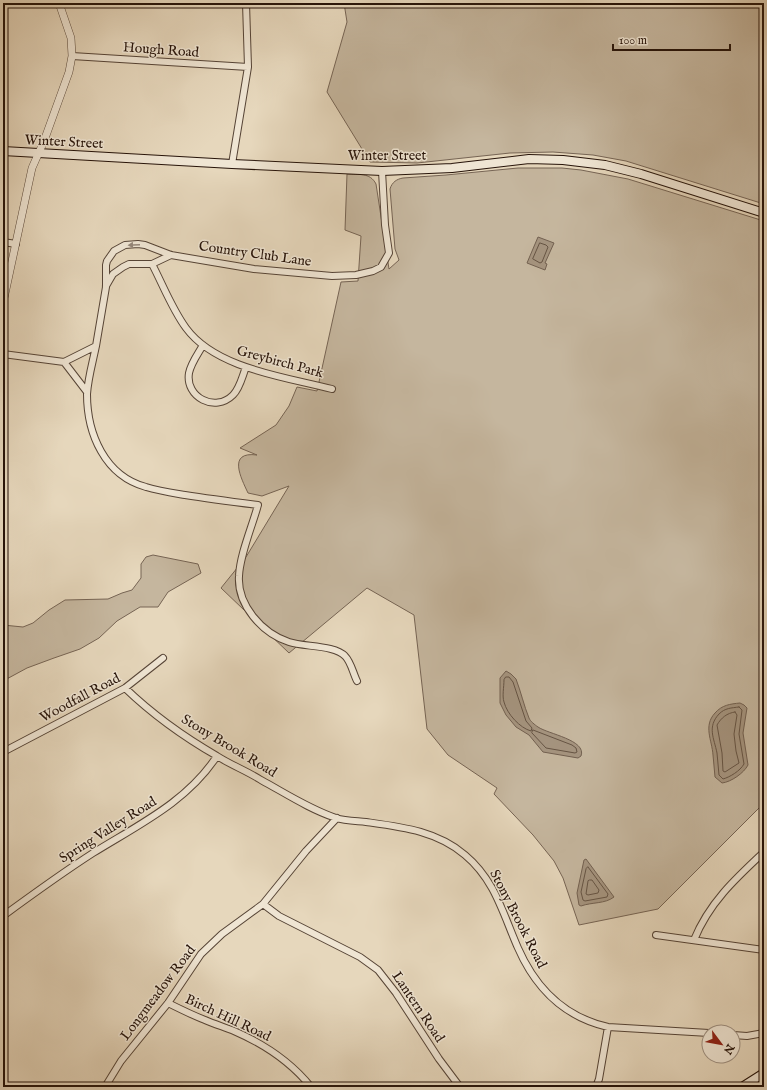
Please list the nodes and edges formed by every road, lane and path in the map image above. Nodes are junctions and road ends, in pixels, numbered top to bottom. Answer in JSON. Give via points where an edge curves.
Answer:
{"nodes":[{"id":1,"x":59,"y":3,"type":"edge"},
{"id":2,"x":246,"y":3,"type":"edge"},
{"id":3,"x":72,"y":56,"type":"junction"},
{"id":4,"x":248,"y":67,"type":"junction"},
{"id":5,"x":3,"y":151,"type":"edge"},
{"id":6,"x":38,"y":154,"type":"junction"},
{"id":7,"x":232,"y":164,"type":"junction"},
{"id":8,"x":382,"y":171,"type":"junction"},
{"id":9,"x":764,"y":213,"type":"edge"},
{"id":10,"x":3,"y":242,"type":"edge"},
{"id":11,"x":16,"y":244,"type":"junction"},
{"id":12,"x":171,"y":255,"type":"junction"},
{"id":13,"x":152,"y":264,"type":"junction"},
{"id":14,"x":106,"y":287,"type":"junction"},
{"id":15,"x":3,"y":303,"type":"edge"},
{"id":16,"x":203,"y":345,"type":"junction"},
{"id":17,"x":96,"y":346,"type":"junction"},
{"id":18,"x":3,"y":354,"type":"edge"},
{"id":19,"x":64,"y":362,"type":"junction"},
{"id":20,"x":246,"y":367,"type":"junction"},
{"id":21,"x":332,"y":389,"type":"dead end"},
{"id":22,"x":87,"y":392,"type":"junction"},
{"id":23,"x":163,"y":658,"type":"dead end"},
{"id":24,"x":357,"y":681,"type":"dead end"},
{"id":25,"x":125,"y":688,"type":"junction"},
{"id":26,"x":3,"y":752,"type":"edge"},
{"id":27,"x":217,"y":756,"type":"junction"},
{"id":28,"x":337,"y":818,"type":"junction"},
{"id":29,"x":764,"y":852,"type":"edge"},
{"id":30,"x":263,"y":904,"type":"junction"},
{"id":31,"x":3,"y":916,"type":"edge"},
{"id":32,"x":656,"y":934,"type":"dead end"},
{"id":33,"x":694,"y":940,"type":"junction"},
{"id":34,"x":764,"y":950,"type":"edge"},
{"id":35,"x":168,"y":1003,"type":"junction"},
{"id":36,"x":608,"y":1026,"type":"junction"},
{"id":37,"x":701,"y":1032,"type":"edge"},
{"id":38,"x":764,"y":1033,"type":"edge"},
{"id":39,"x":741,"y":1036,"type":"edge"},
{"id":40,"x":764,"y":1073,"type":"edge"},
{"id":41,"x":105,"y":1087,"type":"edge"},
{"id":42,"x":311,"y":1087,"type":"edge"},
{"id":43,"x":460,"y":1087,"type":"edge"},
{"id":44,"x":596,"y":1087,"type":"edge"},
{"id":45,"x":742,"y":1087,"type":"edge"}],
"edges":[{"from":1,"to":3,"type":"street","via":[[71,38]]},
{"from":2,"to":4,"type":"street"},
{"from":3,"to":4,"type":"street","name":"Hough Road"},
{"from":3,"to":6,"type":"street","via":[[62,93]]},
{"from":4,"to":7,"type":"street"},
{"from":5,"to":6,"type":"main road","name":"Winter Street"},
{"from":6,"to":7,"type":"main road","name":"Winter Street"},
{"from":6,"to":11,"type":"street","via":[[32,168]]},
{"from":7,"to":8,"type":"main road","name":"Winter Street"},
{"from":8,"to":9,"type":"main road","name":"Winter Street","via":[[452,168],[529,159],[584,162],[641,174]]},
{"from":8,"to":12,"type":"street","name":"Country Club Lane","via":[[385,225],[390,253],[381,267],[373,271],[338,276],[270,271]]},
{"from":10,"to":11,"type":"street"},
{"from":11,"to":15,"type":"street"},
{"from":12,"to":13,"type":"street","name":"Country Club Lane"},
{"from":12,"to":14,"type":"street","name":"Country Club Lane","one_way":true,"via":[[153,247],[125,245],[114,252],[107,261]]},
{"from":13,"to":14,"type":"street","name":"Country Club Lane","via":[[129,264],[123,267],[113,274]]},
{"from":13,"to":16,"type":"street","name":"Greybirch Park","via":[[186,328]]},
{"from":14,"to":17,"type":"street","name":"Country Club Lane"},
{"from":16,"to":20,"type":"street","name":"Greybirch Park","via":[[224,359]]},
{"from":16,"to":20,"type":"street","via":[[189,378],[194,394],[204,401],[216,403],[228,399],[237,390]]},
{"from":17,"to":19,"type":"street"},
{"from":17,"to":22,"type":"street","name":"Country Club Lane"},
{"from":18,"to":19,"type":"street"},
{"from":19,"to":22,"type":"street"},
{"from":20,"to":21,"type":"street","name":"Greybirch Park"},
{"from":22,"to":24,"type":"street","name":"Country Club Lane","via":[[93,438],[112,466],[128,479],[155,490],[258,505],[240,561],[239,578],[243,600],[252,616],[270,633],[289,642],[329,648],[345,656]]},
{"from":23,"to":25,"type":"street","name":"Woodfall Road"},
{"from":25,"to":26,"type":"street","name":"Woodfall Road"},
{"from":25,"to":27,"type":"street","name":"Stony Brook Road","via":[[156,715]]},
{"from":27,"to":28,"type":"street","name":"Stony Brook Road","via":[[299,802]]},
{"from":27,"to":31,"type":"street","name":"Spring Valley Road","via":[[190,789],[163,811],[62,873]]},
{"from":28,"to":30,"type":"street","name":"Longmeadow Road"},
{"from":28,"to":36,"type":"street","name":"Stony Brook Road","via":[[415,830],[441,840],[464,854],[491,884],[525,962],[541,987],[572,1013],[593,1023]]},
{"from":29,"to":33,"type":"street","via":[[719,897]]},
{"from":30,"to":35,"type":"street","name":"Longmeadow Road","via":[[222,934],[201,954]]},
{"from":30,"to":43,"type":"street","name":"Lantern Road","via":[[279,916],[360,956],[378,970]]},
{"from":32,"to":33,"type":"street"},
{"from":33,"to":34,"type":"street"},
{"from":35,"to":41,"type":"street","name":"Longmeadow Road","via":[[121,1062]]},
{"from":35,"to":42,"type":"street","name":"Birch Hill Road","via":[[261,1045],[283,1059]]},
{"from":36,"to":37,"type":"street","name":"Stony Brook Road"},
{"from":36,"to":44,"type":"street"},
{"from":38,"to":39,"type":"street"},
{"from":40,"to":45,"type":"main road"}]}
